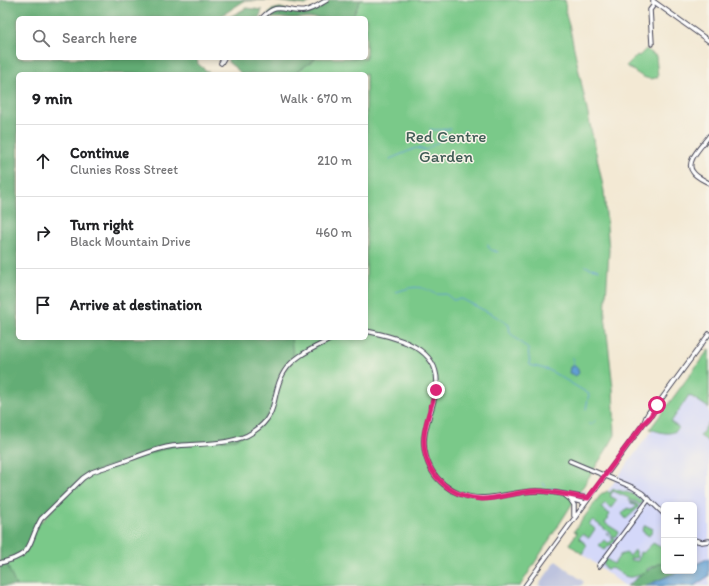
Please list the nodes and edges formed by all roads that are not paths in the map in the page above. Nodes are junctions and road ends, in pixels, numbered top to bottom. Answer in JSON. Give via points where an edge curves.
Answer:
{"nodes":[{"id":1,"x":327,"y":0,"type":"edge"},
{"id":2,"x":653,"y":0,"type":"edge"},
{"id":3,"x":264,"y":16,"type":"edge"},
{"id":4,"x":709,"y":41,"type":"edge"},
{"id":5,"x":652,"y":44,"type":"dead end"},
{"id":6,"x":223,"y":60,"type":"edge"},
{"id":7,"x":221,"y":63,"type":"dead end"},
{"id":8,"x":709,"y":136,"type":"edge"},
{"id":9,"x":709,"y":183,"type":"edge"},
{"id":10,"x":368,"y":332,"type":"edge"},
{"id":11,"x":709,"y":334,"type":"edge"},
{"id":12,"x":330,"y":340,"type":"edge"},
{"id":13,"x":570,"y":461,"type":"dead end"},
{"id":14,"x":604,"y":476,"type":"junction"},
{"id":15,"x":565,"y":495,"type":"junction"},
{"id":16,"x":588,"y":498,"type":"junction"},
{"id":17,"x":570,"y":499,"type":"junction"},
{"id":18,"x":649,"y":499,"type":"junction"},
{"id":19,"x":585,"y":503,"type":"junction"},
{"id":20,"x":661,"y":511,"type":"edge"},
{"id":21,"x":574,"y":518,"type":"junction"},
{"id":22,"x":697,"y":541,"type":"edge"},
{"id":23,"x":709,"y":541,"type":"edge"},
{"id":24,"x":0,"y":563,"type":"edge"},
{"id":25,"x":599,"y":566,"type":"dead end"},
{"id":26,"x":525,"y":586,"type":"edge"}],
"edges":[{"from":1,"to":3,"type":"street","via":[[307,11],[273,7]]},
{"from":2,"to":4,"type":"street"},
{"from":2,"to":5,"type":"street","via":[[650,10]]},
{"from":6,"to":7,"type":"street"},
{"from":8,"to":9,"type":"street","via":[[691,160],[690,166],[693,173]]},
{"from":10,"to":15,"type":"street","via":[[409,343],[422,351],[431,362],[436,376],[436,390],[426,425],[424,447],[434,474],[448,488],[464,496],[483,499],[536,491]]},
{"from":11,"to":14,"type":"street","via":[[648,420]]},
{"from":12,"to":24,"type":"street","via":[[290,364],[282,375],[270,414],[254,432],[235,439],[162,448],[92,472],[78,482],[41,519],[32,543],[26,551]]},
{"from":13,"to":14,"type":"street"},
{"from":14,"to":16,"type":"street"},
{"from":14,"to":18,"type":"street","via":[[632,487]]},
{"from":15,"to":16,"type":"street"},
{"from":15,"to":17,"type":"street"},
{"from":16,"to":19,"type":"street"},
{"from":17,"to":19,"type":"street"},
{"from":17,"to":21,"type":"street","via":[[575,508]]},
{"from":18,"to":20,"type":"street"},
{"from":18,"to":25,"type":"street"},
{"from":19,"to":21,"type":"street"},
{"from":21,"to":26,"type":"street"},
{"from":22,"to":23,"type":"street"}]}
